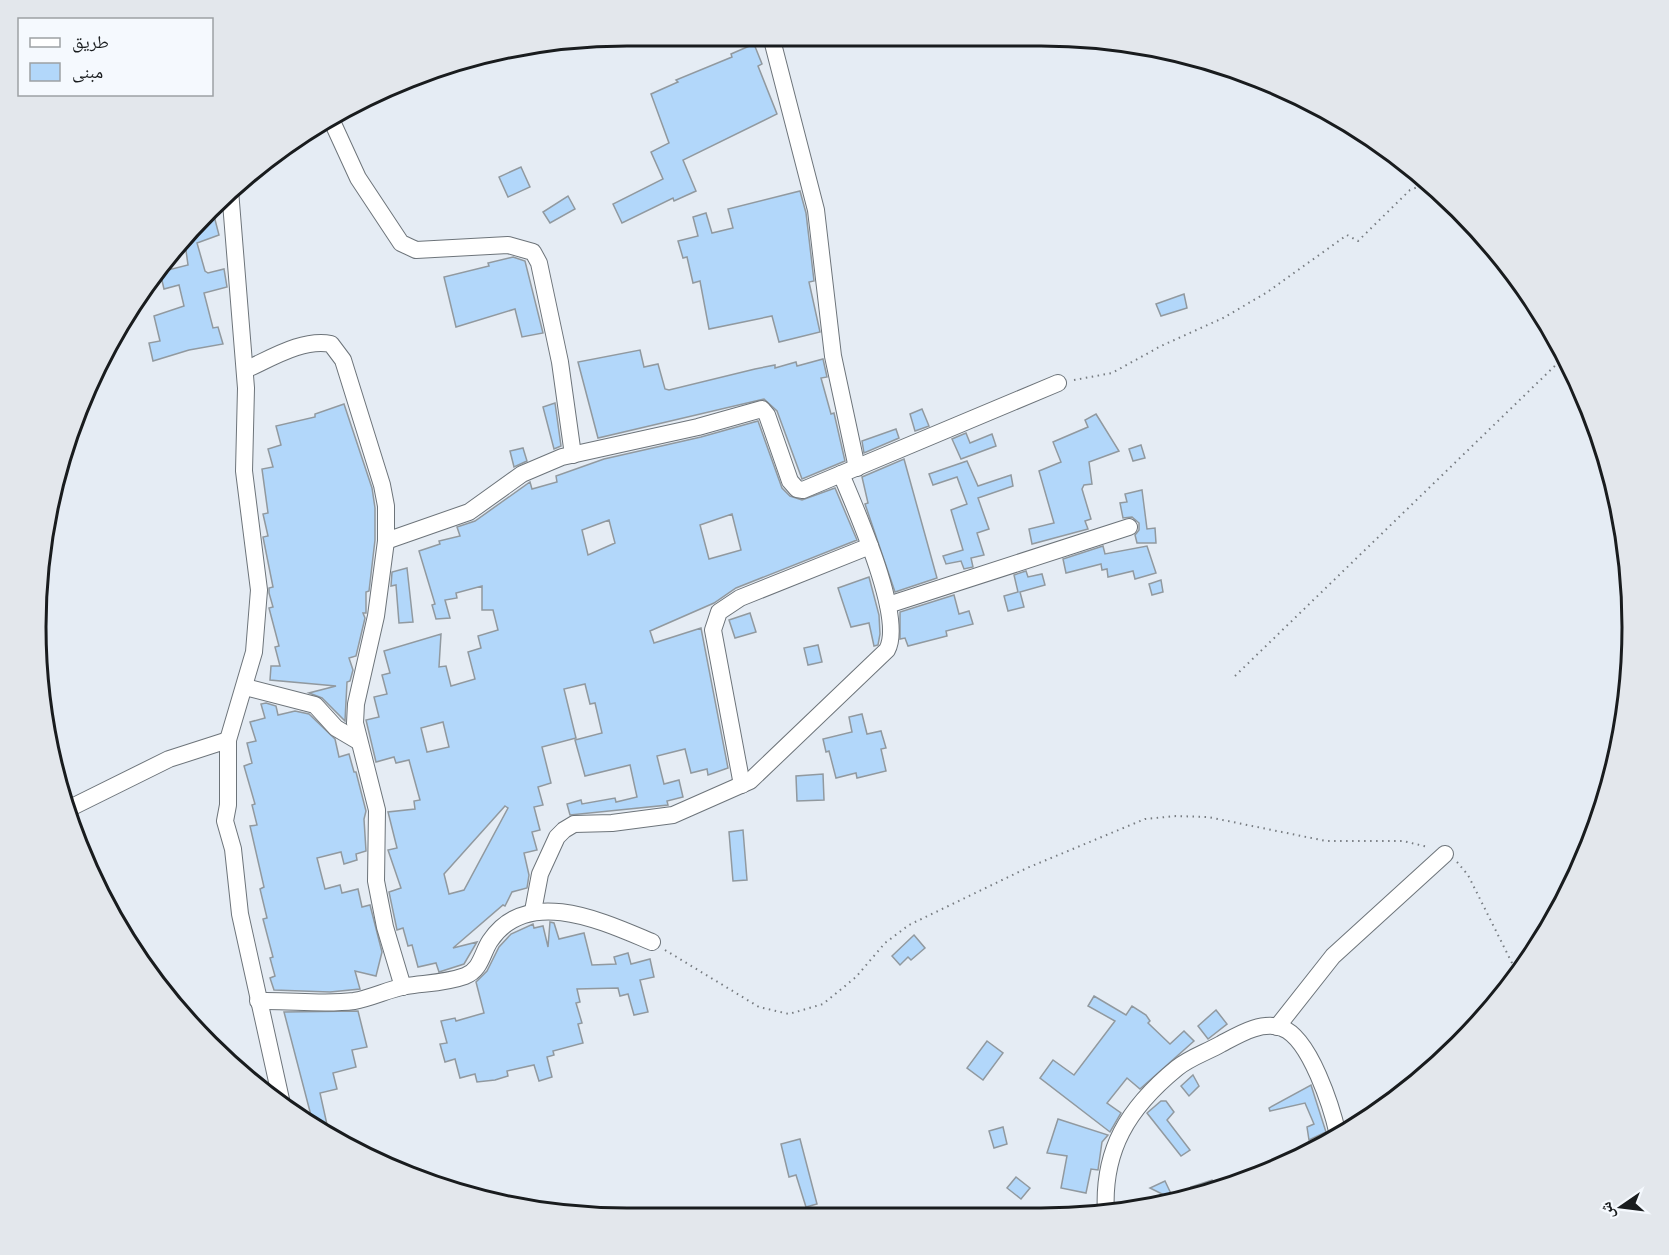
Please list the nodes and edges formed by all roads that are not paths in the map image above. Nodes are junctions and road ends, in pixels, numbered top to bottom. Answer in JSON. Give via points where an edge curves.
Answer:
{"nodes":[{"id":1,"x":774,"y":46,"type":"edge"},
{"id":2,"x":334,"y":126,"type":"edge"},
{"id":3,"x":231,"y":203,"type":"edge"},
{"id":4,"x":245,"y":370,"type":"junction"},
{"id":5,"x":1058,"y":383,"type":"road end"},
{"id":6,"x":573,"y":455,"type":"junction"},
{"id":7,"x":857,"y":468,"type":"junction"},
{"id":8,"x":841,"y":474,"type":"junction"},
{"id":9,"x":1129,"y":527,"type":"dead end"},
{"id":10,"x":386,"y":541,"type":"junction"},
{"id":11,"x":870,"y":546,"type":"junction"},
{"id":12,"x":888,"y":605,"type":"junction"},
{"id":13,"x":245,"y":687,"type":"junction"},
{"id":14,"x":228,"y":740,"type":"junction"},
{"id":15,"x":358,"y":741,"type":"junction"},
{"id":16,"x":742,"y":785,"type":"junction"},
{"id":17,"x":74,"y":806,"type":"edge"},
{"id":18,"x":1445,"y":854,"type":"road end"},
{"id":19,"x":533,"y":911,"type":"junction"},
{"id":20,"x":652,"y":942,"type":"road end"},
{"id":21,"x":403,"y":987,"type":"junction"},
{"id":22,"x":258,"y":1001,"type":"junction"},
{"id":23,"x":1277,"y":1027,"type":"junction"},
{"id":24,"x":279,"y":1092,"type":"edge"},
{"id":25,"x":1336,"y":1129,"type":"edge"},
{"id":26,"x":1106,"y":1205,"type":"edge"}],
"edges":[{"from":1,"to":7,"type":"street","via":[[816,210],[833,356]]},
{"from":2,"to":6,"type":"street","via":[[358,178],[401,243],[416,250],[508,245],[533,252],[539,263],[560,362]]},
{"from":3,"to":4,"type":"street"},
{"from":4,"to":10,"type":"street","via":[[321,342],[331,344],[338,352],[382,485]]},
{"from":4,"to":13,"type":"street","via":[[244,471],[259,590],[254,652]]},
{"from":5,"to":7,"type":"street"},
{"from":6,"to":8,"type":"street","via":[[762,409],[793,486],[804,490]]},
{"from":6,"to":10,"type":"street","via":[[522,474],[469,512]]},
{"from":7,"to":8,"type":"street"},
{"from":8,"to":11,"type":"street"},
{"from":9,"to":12,"type":"street"},
{"from":10,"to":15,"type":"street","via":[[372,639],[356,704]]},
{"from":11,"to":12,"type":"street"},
{"from":11,"to":16,"type":"street","via":[[740,598],[719,612],[713,630]]},
{"from":12,"to":16,"type":"street","via":[[892,638],[887,650],[756,777]]},
{"from":13,"to":14,"type":"street"},
{"from":13,"to":15,"type":"street","via":[[315,705],[336,728]]},
{"from":14,"to":17,"type":"street","via":[[169,759]]},
{"from":14,"to":22,"type":"street","via":[[225,822]]},
{"from":15,"to":21,"type":"street","via":[[377,810],[376,881]]},
{"from":16,"to":19,"type":"street","via":[[673,815],[569,826],[557,837],[540,874]]},
{"from":18,"to":23,"type":"street","via":[[1333,956]]},
{"from":19,"to":20,"type":"street","via":[[553,910]]},
{"from":19,"to":21,"type":"street","via":[[500,928],[473,972],[450,980]]},
{"from":21,"to":22,"type":"street","via":[[351,1001]]},
{"from":22,"to":24,"type":"street"},
{"from":23,"to":25,"type":"street","via":[[1302,1044],[1324,1090]]},
{"from":23,"to":26,"type":"street","via":[[1248,1030],[1178,1067],[1148,1097],[1133,1114],[1111,1153]]}]}
